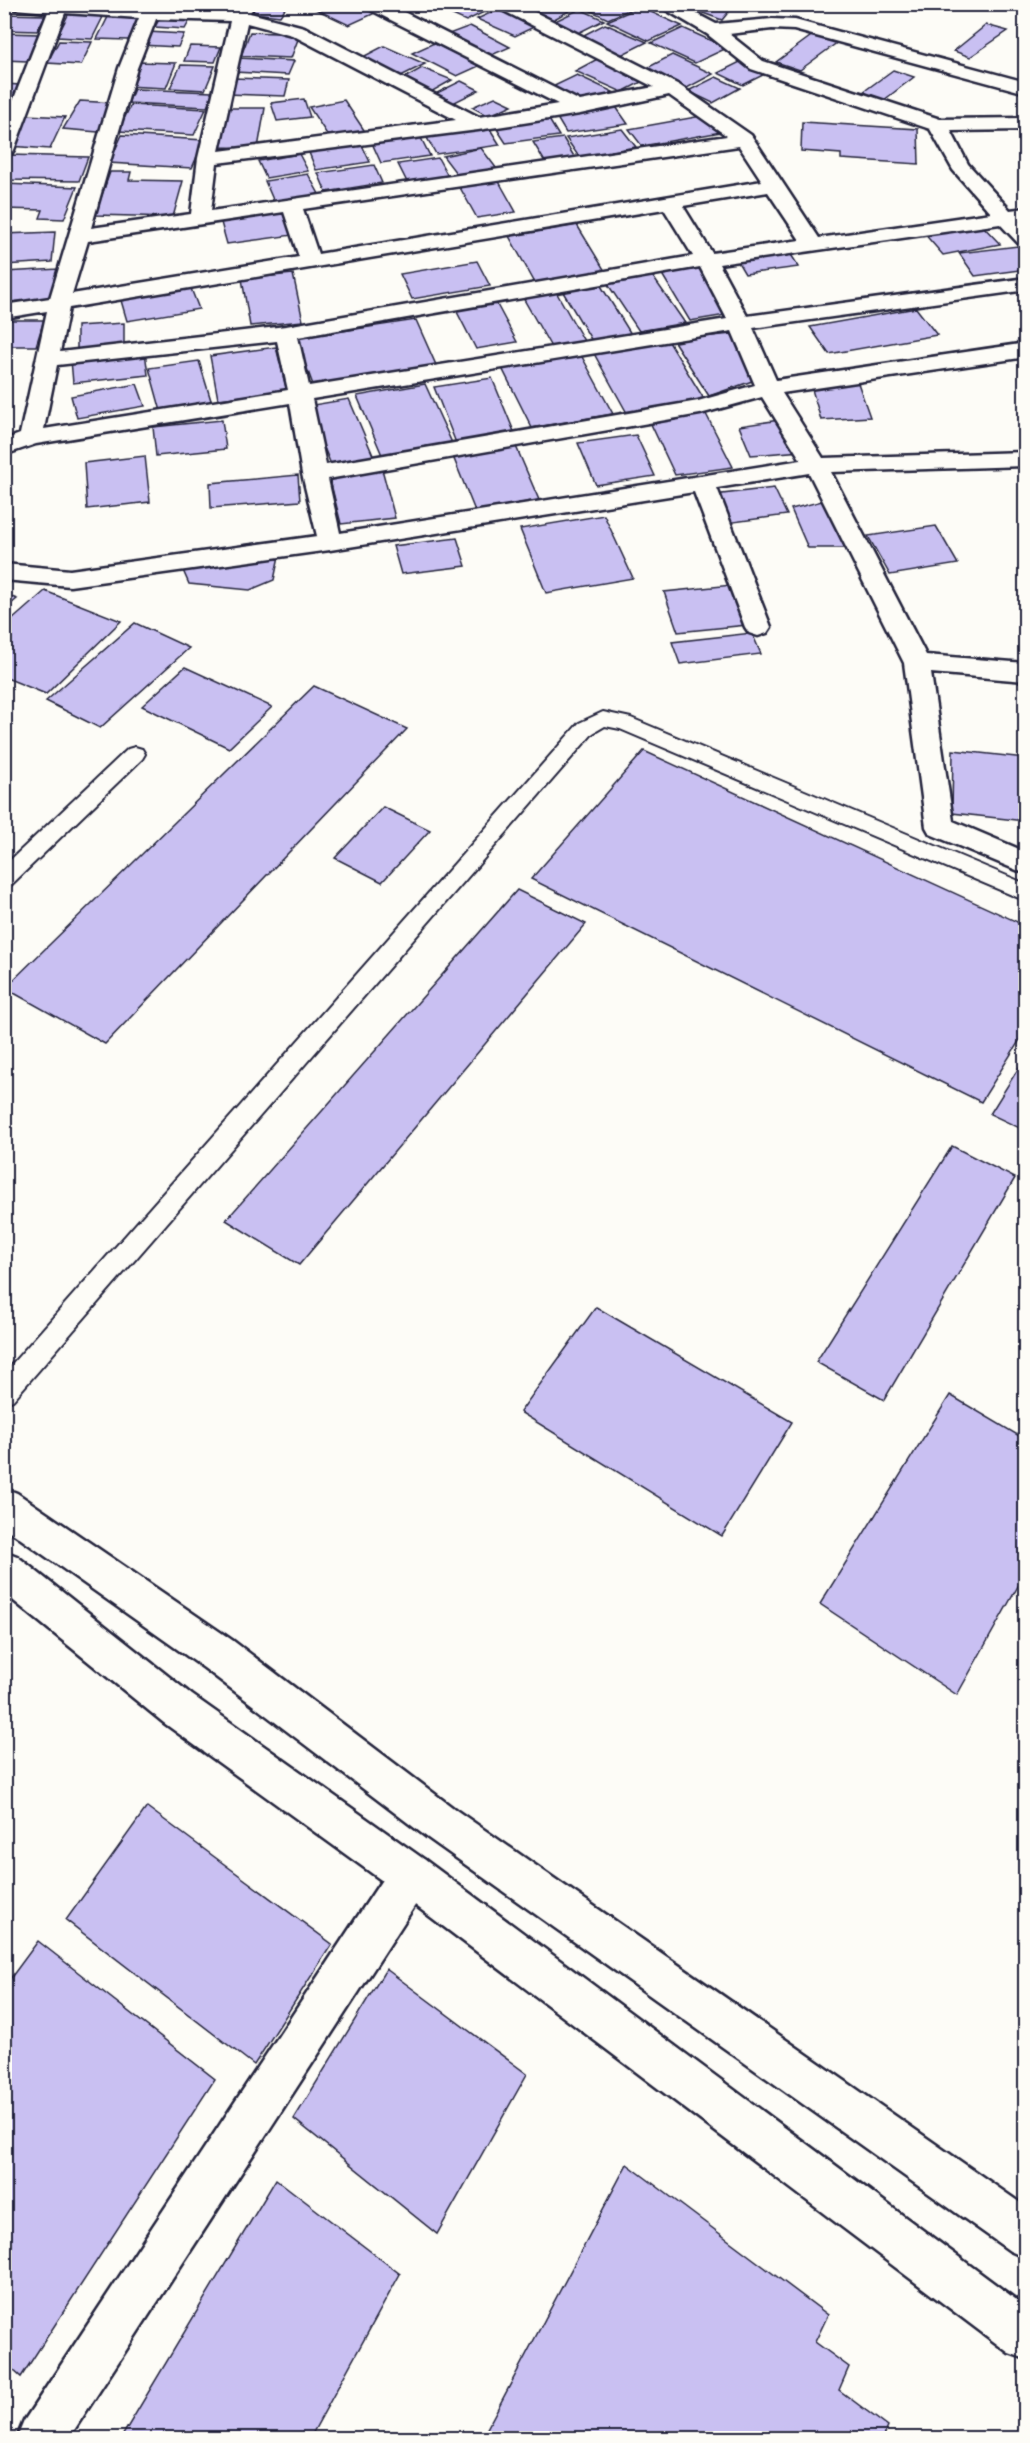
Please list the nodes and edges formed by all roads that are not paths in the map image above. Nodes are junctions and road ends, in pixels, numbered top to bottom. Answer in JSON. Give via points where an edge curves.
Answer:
{"nodes":[{"id":1,"x":15,"y":4,"type":"edge"},
{"id":2,"x":373,"y":4,"type":"edge"},
{"id":3,"x":504,"y":4,"type":"edge"},
{"id":4,"x":664,"y":4,"type":"edge"},
{"id":5,"x":59,"y":6,"type":"edge"},
{"id":6,"x":152,"y":8,"type":"edge"},
{"id":7,"x":243,"y":10,"type":"edge"},
{"id":8,"x":713,"y":30,"type":"junction"},
{"id":9,"x":1026,"y":88,"type":"edge"},
{"id":10,"x":672,"y":89,"type":"junction"},
{"id":11,"x":580,"y":108,"type":"junction"},
{"id":12,"x":478,"y":124,"type":"junction"},
{"id":13,"x":1026,"y":124,"type":"edge"},
{"id":14,"x":938,"y":126,"type":"junction"},
{"id":15,"x":744,"y":139,"type":"junction"},
{"id":16,"x":4,"y":150,"type":"edge"},
{"id":17,"x":208,"y":158,"type":"junction"},
{"id":18,"x":773,"y":185,"type":"junction"},
{"id":19,"x":670,"y":202,"type":"junction"},
{"id":20,"x":291,"y":204,"type":"junction"},
{"id":21,"x":1026,"y":214,"type":"edge"},
{"id":22,"x":1002,"y":216,"type":"junction"},
{"id":23,"x":200,"y":219,"type":"junction"},
{"id":24,"x":79,"y":236,"type":"junction"},
{"id":25,"x":1026,"y":240,"type":"edge"},
{"id":26,"x":812,"y":243,"type":"junction"},
{"id":27,"x":706,"y":260,"type":"junction"},
{"id":28,"x":311,"y":263,"type":"junction"},
{"id":29,"x":1026,"y":284,"type":"edge"},
{"id":30,"x":59,"y":304,"type":"junction"},
{"id":31,"x":4,"y":312,"type":"edge"},
{"id":32,"x":740,"y":322,"type":"junction"},
{"id":33,"x":286,"y":333,"type":"junction"},
{"id":34,"x":1026,"y":350,"type":"edge"},
{"id":35,"x":46,"y":360,"type":"junction"},
{"id":36,"x":768,"y":388,"type":"junction"},
{"id":37,"x":301,"y":393,"type":"junction"},
{"id":38,"x":31,"y":438,"type":"junction"},
{"id":39,"x":4,"y":448,"type":"edge"},
{"id":40,"x":1026,"y":459,"type":"edge"},
{"id":41,"x":816,"y":465,"type":"junction"},
{"id":42,"x":314,"y":474,"type":"junction"},
{"id":43,"x":703,"y":483,"type":"junction"},
{"id":44,"x":330,"y":542,"type":"junction"},
{"id":45,"x":4,"y":572,"type":"edge"},
{"id":46,"x":758,"y":627,"type":"dead end"},
{"id":47,"x":917,"y":663,"type":"junction"},
{"id":48,"x":1026,"y":672,"type":"edge"},
{"id":49,"x":135,"y":754,"type":"dead end"},
{"id":50,"x":1026,"y":864,"type":"edge"},
{"id":51,"x":4,"y":879,"type":"edge"},
{"id":52,"x":1026,"y":893,"type":"edge"},
{"id":53,"x":4,"y":1392,"type":"edge"},
{"id":54,"x":4,"y":1505,"type":"edge"},
{"id":55,"x":4,"y":1569,"type":"edge"},
{"id":56,"x":410,"y":1875,"type":"junction"},
{"id":57,"x":1026,"y":2235,"type":"edge"},
{"id":58,"x":1026,"y":2336,"type":"edge"},
{"id":59,"x":41,"y":2439,"type":"edge"}],
"edges":[{"from":1,"to":5,"type":"street"},
{"from":2,"to":11,"type":"street"},
{"from":3,"to":10,"type":"street"},
{"from":4,"to":8,"type":"street"},
{"from":5,"to":6,"type":"street"},
{"from":5,"to":16,"type":"street"},
{"from":6,"to":7,"type":"street"},
{"from":6,"to":24,"type":"street","via":[[128,68]]},
{"from":7,"to":12,"type":"street","via":[[298,31]]},
{"from":7,"to":17,"type":"street"},
{"from":8,"to":9,"type":"street","via":[[795,25]]},
{"from":8,"to":14,"type":"street","via":[[757,64]]},
{"from":10,"to":11,"type":"street"},
{"from":10,"to":15,"type":"street"},
{"from":11,"to":12,"type":"street"},
{"from":12,"to":17,"type":"street"},
{"from":13,"to":14,"type":"street"},
{"from":14,"to":22,"type":"street","via":[[960,166]]},
{"from":15,"to":18,"type":"street"},
{"from":15,"to":20,"type":"street"},
{"from":17,"to":23,"type":"street"},
{"from":18,"to":19,"type":"street"},
{"from":18,"to":26,"type":"street"},
{"from":19,"to":27,"type":"street"},
{"from":19,"to":28,"type":"street"},
{"from":20,"to":23,"type":"street"},
{"from":20,"to":28,"type":"street"},
{"from":21,"to":22,"type":"street"},
{"from":22,"to":25,"type":"street"},
{"from":22,"to":26,"type":"street"},
{"from":23,"to":24,"type":"street"},
{"from":24,"to":30,"type":"street"},
{"from":26,"to":27,"type":"street"},
{"from":27,"to":32,"type":"street"},
{"from":27,"to":33,"type":"street"},
{"from":28,"to":30,"type":"street"},
{"from":29,"to":32,"type":"street"},
{"from":30,"to":31,"type":"street"},
{"from":30,"to":35,"type":"street"},
{"from":32,"to":36,"type":"street"},
{"from":32,"to":37,"type":"street"},
{"from":33,"to":35,"type":"street"},
{"from":33,"to":37,"type":"street"},
{"from":34,"to":36,"type":"street"},
{"from":35,"to":38,"type":"street"},
{"from":36,"to":41,"type":"street"},
{"from":36,"to":42,"type":"street","via":[[700,407]]},
{"from":37,"to":38,"type":"street"},
{"from":37,"to":42,"type":"street"},
{"from":38,"to":39,"type":"street"},
{"from":40,"to":41,"type":"street"},
{"from":41,"to":43,"type":"street"},
{"from":41,"to":47,"type":"street"},
{"from":42,"to":44,"type":"street"},
{"from":43,"to":44,"type":"street"},
{"from":43,"to":46,"type":"street"},
{"from":44,"to":45,"type":"street","via":[[70,578]]},
{"from":47,"to":48,"type":"street"},
{"from":47,"to":50,"type":"street","via":[[940,827]]},
{"from":49,"to":51,"type":"lane"},
{"from":52,"to":53,"type":"lane","via":[[624,723],[603,719],[586,728]]},
{"from":54,"to":57,"type":"street","via":[[218,1654],[442,1824]]},
{"from":55,"to":56,"type":"street","via":[[178,1709]]},
{"from":56,"to":58,"type":"street"},
{"from":56,"to":59,"type":"street"}]}
